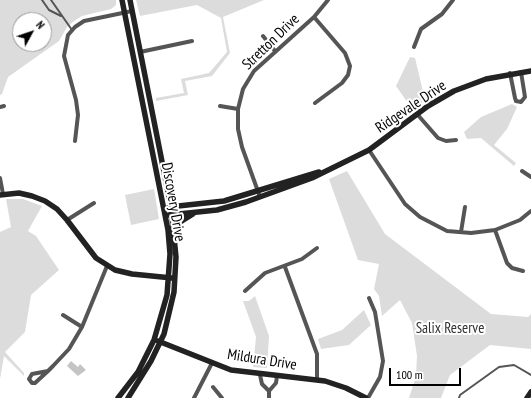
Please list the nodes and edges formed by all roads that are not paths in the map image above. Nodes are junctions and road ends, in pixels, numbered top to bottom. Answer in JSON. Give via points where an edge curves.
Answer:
{"nodes":[{"id":1,"x":42,"y":0,"type":"edge"},
{"id":2,"x":51,"y":0,"type":"edge"},
{"id":3,"x":122,"y":0,"type":"edge"},
{"id":4,"x":130,"y":0,"type":"edge"},
{"id":5,"x":328,"y":0,"type":"edge"},
{"id":6,"x":453,"y":0,"type":"edge"},
{"id":7,"x":132,"y":11,"type":"junction"},
{"id":8,"x":124,"y":12,"type":"junction"},
{"id":9,"x":62,"y":16,"type":"junction"},
{"id":10,"x":314,"y":17,"type":"junction"},
{"id":11,"x":72,"y":30,"type":"junction"},
{"id":12,"x":263,"y":36,"type":"dead end"},
{"id":13,"x":192,"y":41,"type":"dead end"},
{"id":14,"x":414,"y":47,"type":"dead end"},
{"id":15,"x":275,"y":51,"type":"junction"},
{"id":16,"x":140,"y":52,"type":"junction"},
{"id":17,"x":531,"y":70,"type":"edge"},
{"id":18,"x":521,"y":72,"type":"junction"},
{"id":19,"x":510,"y":73,"type":"junction"},
{"id":20,"x":315,"y":103,"type":"dead end"},
{"id":21,"x":220,"y":106,"type":"dead end"},
{"id":22,"x":238,"y":109,"type":"junction"},
{"id":23,"x":417,"y":114,"type":"junction"},
{"id":24,"x":456,"y":140,"type":"dead end"},
{"id":25,"x":75,"y":141,"type":"dead end"},
{"id":26,"x":369,"y":150,"type":"junction"},
{"id":27,"x":331,"y":169,"type":"junction"},
{"id":28,"x":522,"y":171,"type":"dead end"},
{"id":29,"x":531,"y":177,"type":"edge"},
{"id":30,"x":0,"y":178,"type":"edge"},
{"id":31,"x":258,"y":190,"type":"junction"},
{"id":32,"x":1,"y":194,"type":"edge"},
{"id":33,"x":260,"y":197,"type":"junction"},
{"id":34,"x":94,"y":203,"type":"dead end"},
{"id":35,"x":171,"y":207,"type":"junction"},
{"id":36,"x":466,"y":207,"type":"dead end"},
{"id":37,"x":163,"y":208,"type":"junction"},
{"id":38,"x":531,"y":211,"type":"edge"},
{"id":39,"x":201,"y":212,"type":"junction"},
{"id":40,"x":172,"y":214,"type":"junction"},
{"id":41,"x":165,"y":215,"type":"junction"},
{"id":42,"x":67,"y":220,"type":"junction"},
{"id":43,"x":495,"y":230,"type":"junction"},
{"id":44,"x":174,"y":232,"type":"junction"},
{"id":45,"x":461,"y":232,"type":"junction"},
{"id":46,"x":317,"y":248,"type":"dead end"},
{"id":47,"x":106,"y":266,"type":"junction"},
{"id":48,"x":285,"y":267,"type":"junction"},
{"id":49,"x":523,"y":271,"type":"dead end"},
{"id":50,"x":173,"y":278,"type":"junction"},
{"id":51,"x":246,"y":291,"type":"dead end"},
{"id":52,"x":369,"y":298,"type":"dead end"},
{"id":53,"x":63,"y":315,"type":"dead end"},
{"id":54,"x":82,"y":327,"type":"junction"},
{"id":55,"x":157,"y":341,"type":"junction"},
{"id":56,"x":212,"y":363,"type":"junction"},
{"id":57,"x":48,"y":371,"type":"dead end"},
{"id":58,"x":260,"y":375,"type":"junction"},
{"id":59,"x":531,"y":375,"type":"edge"},
{"id":60,"x":276,"y":376,"type":"junction"},
{"id":61,"x":317,"y":380,"type":"junction"},
{"id":62,"x":213,"y":387,"type":"dead end"},
{"id":63,"x":269,"y":392,"type":"junction"},
{"id":64,"x":531,"y":392,"type":"edge"},
{"id":65,"x":118,"y":398,"type":"edge"},
{"id":66,"x":128,"y":398,"type":"edge"},
{"id":67,"x":194,"y":398,"type":"edge"},
{"id":68,"x":222,"y":398,"type":"edge"},
{"id":69,"x":269,"y":398,"type":"edge"},
{"id":70,"x":367,"y":398,"type":"edge"},
{"id":71,"x":459,"y":398,"type":"edge"},
{"id":72,"x":527,"y":398,"type":"edge"}],
"edges":[{"from":1,"to":9,"type":"lane","via":[[49,10]]},
{"from":2,"to":9,"type":"lane"},
{"from":3,"to":8,"type":"street","name":"Discovery Drive"},
{"from":4,"to":7,"type":"street","name":"Discovery Drive"},
{"from":5,"to":10,"type":"street","name":"Stretton Drive"},
{"from":6,"to":14,"type":"street","via":[[442,14],[421,29]]},
{"from":7,"to":8,"type":"street"},
{"from":7,"to":16,"type":"street","name":"Discovery Drive"},
{"from":8,"to":11,"type":"street","via":[[84,21]]},
{"from":8,"to":37,"type":"street","name":"Discovery Drive"},
{"from":9,"to":11,"type":"lane"},
{"from":10,"to":15,"type":"street","name":"Stretton Drive"},
{"from":10,"to":20,"type":"street","via":[[345,54],[350,66],[348,75],[342,83]]},
{"from":11,"to":25,"type":"street","via":[[65,43],[64,56],[78,115]]},
{"from":12,"to":15,"type":"street"},
{"from":13,"to":16,"type":"street"},
{"from":15,"to":22,"type":"street","name":"Stretton Drive","via":[[254,70],[247,81]]},
{"from":16,"to":35,"type":"street","name":"Discovery Drive"},
{"from":17,"to":18,"type":"street","name":"Ridgevale Drive"},
{"from":18,"to":19,"type":"street","name":"Ridgevale Drive"},
{"from":18,"to":19,"type":"street","via":[[525,97],[521,102],[515,98]]},
{"from":19,"to":23,"type":"street","name":"Ridgevale Drive","via":[[454,91]]},
{"from":21,"to":22,"type":"street"},
{"from":22,"to":31,"type":"street","name":"Stretton Drive","via":[[239,138]]},
{"from":23,"to":24,"type":"street","via":[[438,138],[446,141]]},
{"from":23,"to":26,"type":"street","name":"Ridgevale Drive"},
{"from":26,"to":27,"type":"street","name":"Ridgevale Drive"},
{"from":26,"to":45,"type":"street","via":[[412,211],[437,227]]},
{"from":27,"to":31,"type":"street","name":"Ridgevale Drive"},
{"from":27,"to":33,"type":"street","name":"Ridgevale Drive"},
{"from":28,"to":29,"type":"street"},
{"from":30,"to":32,"type":"street"},
{"from":31,"to":33,"type":"street","name":"Stretton Drive"},
{"from":31,"to":35,"type":"street","name":"Ridgevale Drive","via":[[224,201]]},
{"from":32,"to":42,"type":"street","via":[[19,193],[45,201]]},
{"from":33,"to":39,"type":"street","name":"Ridgevale Drive"},
{"from":34,"to":42,"type":"street"},
{"from":35,"to":37,"type":"street","name":"Ridgevale Drive"},
{"from":35,"to":40,"type":"street","name":"Discovery Drive"},
{"from":36,"to":45,"type":"street"},
{"from":37,"to":41,"type":"street","name":"Discovery Drive"},
{"from":38,"to":43,"type":"street","via":[[520,220]]},
{"from":39,"to":40,"type":"street","name":"Ridgevale Drive"},
{"from":39,"to":44,"type":"street","via":[[181,221]]},
{"from":40,"to":41,"type":"street","name":"Ridgevale Drive"},
{"from":40,"to":44,"type":"street","name":"Discovery Drive"},
{"from":41,"to":50,"type":"street","name":"Discovery Drive"},
{"from":42,"to":47,"type":"street","via":[[88,249]]},
{"from":43,"to":45,"type":"street","via":[[481,233]]},
{"from":43,"to":49,"type":"street","via":[[505,260],[512,268]]},
{"from":44,"to":50,"type":"street","name":"Discovery Drive"},
{"from":46,"to":48,"type":"street","via":[[302,260]]},
{"from":47,"to":50,"type":"street","via":[[124,273]]},
{"from":47,"to":54,"type":"street"},
{"from":48,"to":51,"type":"street","via":[[265,273]]},
{"from":48,"to":61,"type":"street","via":[[317,354]]},
{"from":50,"to":55,"type":"street","name":"Discovery Drive"},
{"from":52,"to":70,"type":"street","via":[[375,312],[383,361],[380,378]]},
{"from":53,"to":54,"type":"street"},
{"from":54,"to":57,"type":"street","via":[[68,349]]},
{"from":55,"to":56,"type":"street","name":"Mildura Drive"},
{"from":55,"to":65,"type":"street","name":"Discovery Drive"},
{"from":55,"to":66,"type":"street","name":"Discovery Drive","via":[[145,373]]},
{"from":56,"to":58,"type":"street","name":"Mildura Drive"},
{"from":56,"to":67,"type":"street"},
{"from":58,"to":60,"type":"street","name":"Mildura Drive"},
{"from":58,"to":63,"type":"street","via":[[262,384]]},
{"from":59,"to":71,"type":"lane","via":[[514,366],[499,367]]},
{"from":60,"to":61,"type":"street","name":"Mildura Drive"},
{"from":60,"to":63,"type":"street","via":[[276,383]]},
{"from":61,"to":70,"type":"street","name":"Mildura Drive","via":[[346,388]]},
{"from":62,"to":68,"type":"street"},
{"from":63,"to":69,"type":"street"},
{"from":64,"to":72,"type":"street"}]}
